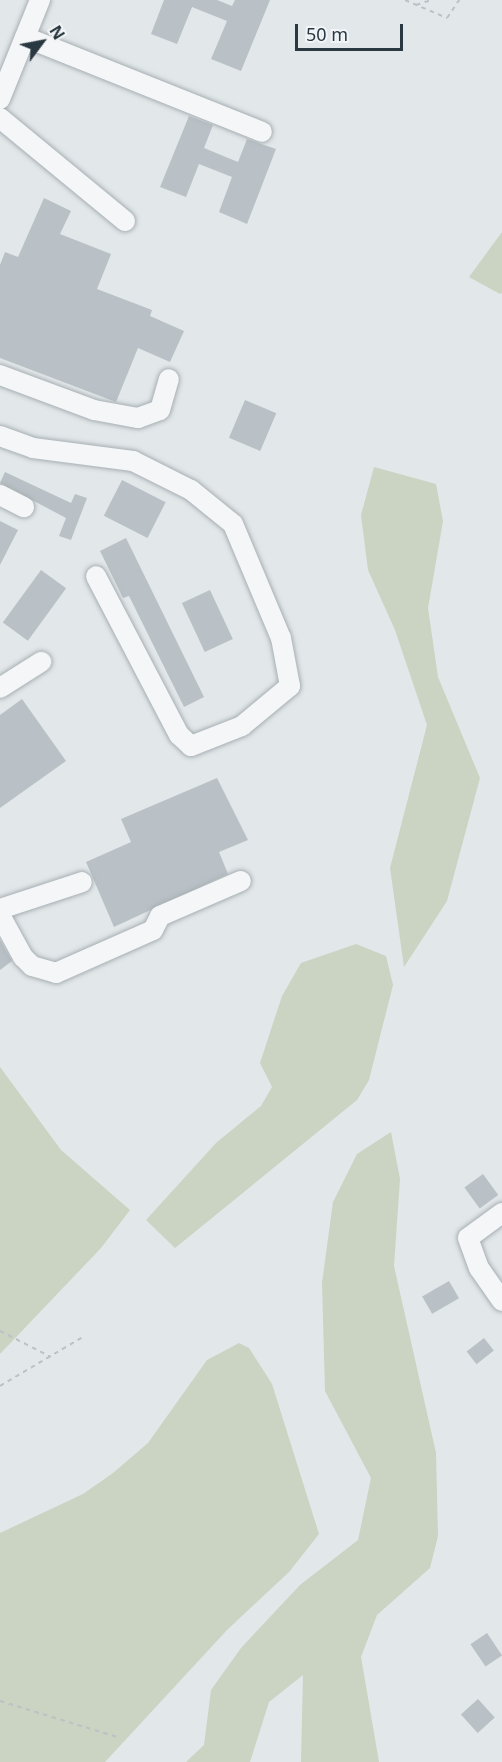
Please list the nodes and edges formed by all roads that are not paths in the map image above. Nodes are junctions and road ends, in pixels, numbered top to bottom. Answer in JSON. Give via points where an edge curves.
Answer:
{"nodes":[{"id":1,"x":40,"y":0,"type":"edge"},
{"id":2,"x":25,"y":37,"type":"junction"},
{"id":3,"x":8,"y":58,"type":"edge"},
{"id":4,"x":0,"y":99,"type":"edge"},
{"id":5,"x":0,"y":118,"type":"edge"},
{"id":6,"x":262,"y":132,"type":"dead end"},
{"id":7,"x":124,"y":220,"type":"dead end"},
{"id":8,"x":0,"y":375,"type":"edge"},
{"id":9,"x":169,"y":379,"type":"dead end"},
{"id":10,"x":0,"y":436,"type":"edge"},
{"id":11,"x":0,"y":495,"type":"edge"},
{"id":12,"x":24,"y":507,"type":"dead end"},
{"id":13,"x":96,"y":576,"type":"dead end"},
{"id":14,"x":41,"y":662,"type":"dead end"},
{"id":15,"x":0,"y":688,"type":"edge"},
{"id":16,"x":241,"y":881,"type":"dead end"},
{"id":17,"x":82,"y":882,"type":"dead end"},
{"id":18,"x":0,"y":909,"type":"edge"},
{"id":19,"x":0,"y":915,"type":"edge"},
{"id":20,"x":502,"y":1214,"type":"edge"},
{"id":21,"x":502,"y":1301,"type":"edge"}],
"edges":[{"from":1,"to":2,"type":"street"},
{"from":2,"to":3,"type":"street"},
{"from":2,"to":6,"type":"street"},
{"from":3,"to":4,"type":"street"},
{"from":5,"to":7,"type":"street"},
{"from":8,"to":9,"type":"street","via":[[94,410],[138,418],[160,410]]},
{"from":10,"to":13,"type":"street","via":[[33,448],[133,461],[191,490],[232,524],[281,638],[290,686],[242,726],[191,746],[179,735]]},
{"from":11,"to":12,"type":"street"},
{"from":14,"to":15,"type":"street"},
{"from":16,"to":19,"type":"street","via":[[160,916],[153,930],[57,973],[32,966],[23,957]]},
{"from":17,"to":18,"type":"street"},
{"from":20,"to":21,"type":"street","via":[[468,1238],[479,1268]]}]}
